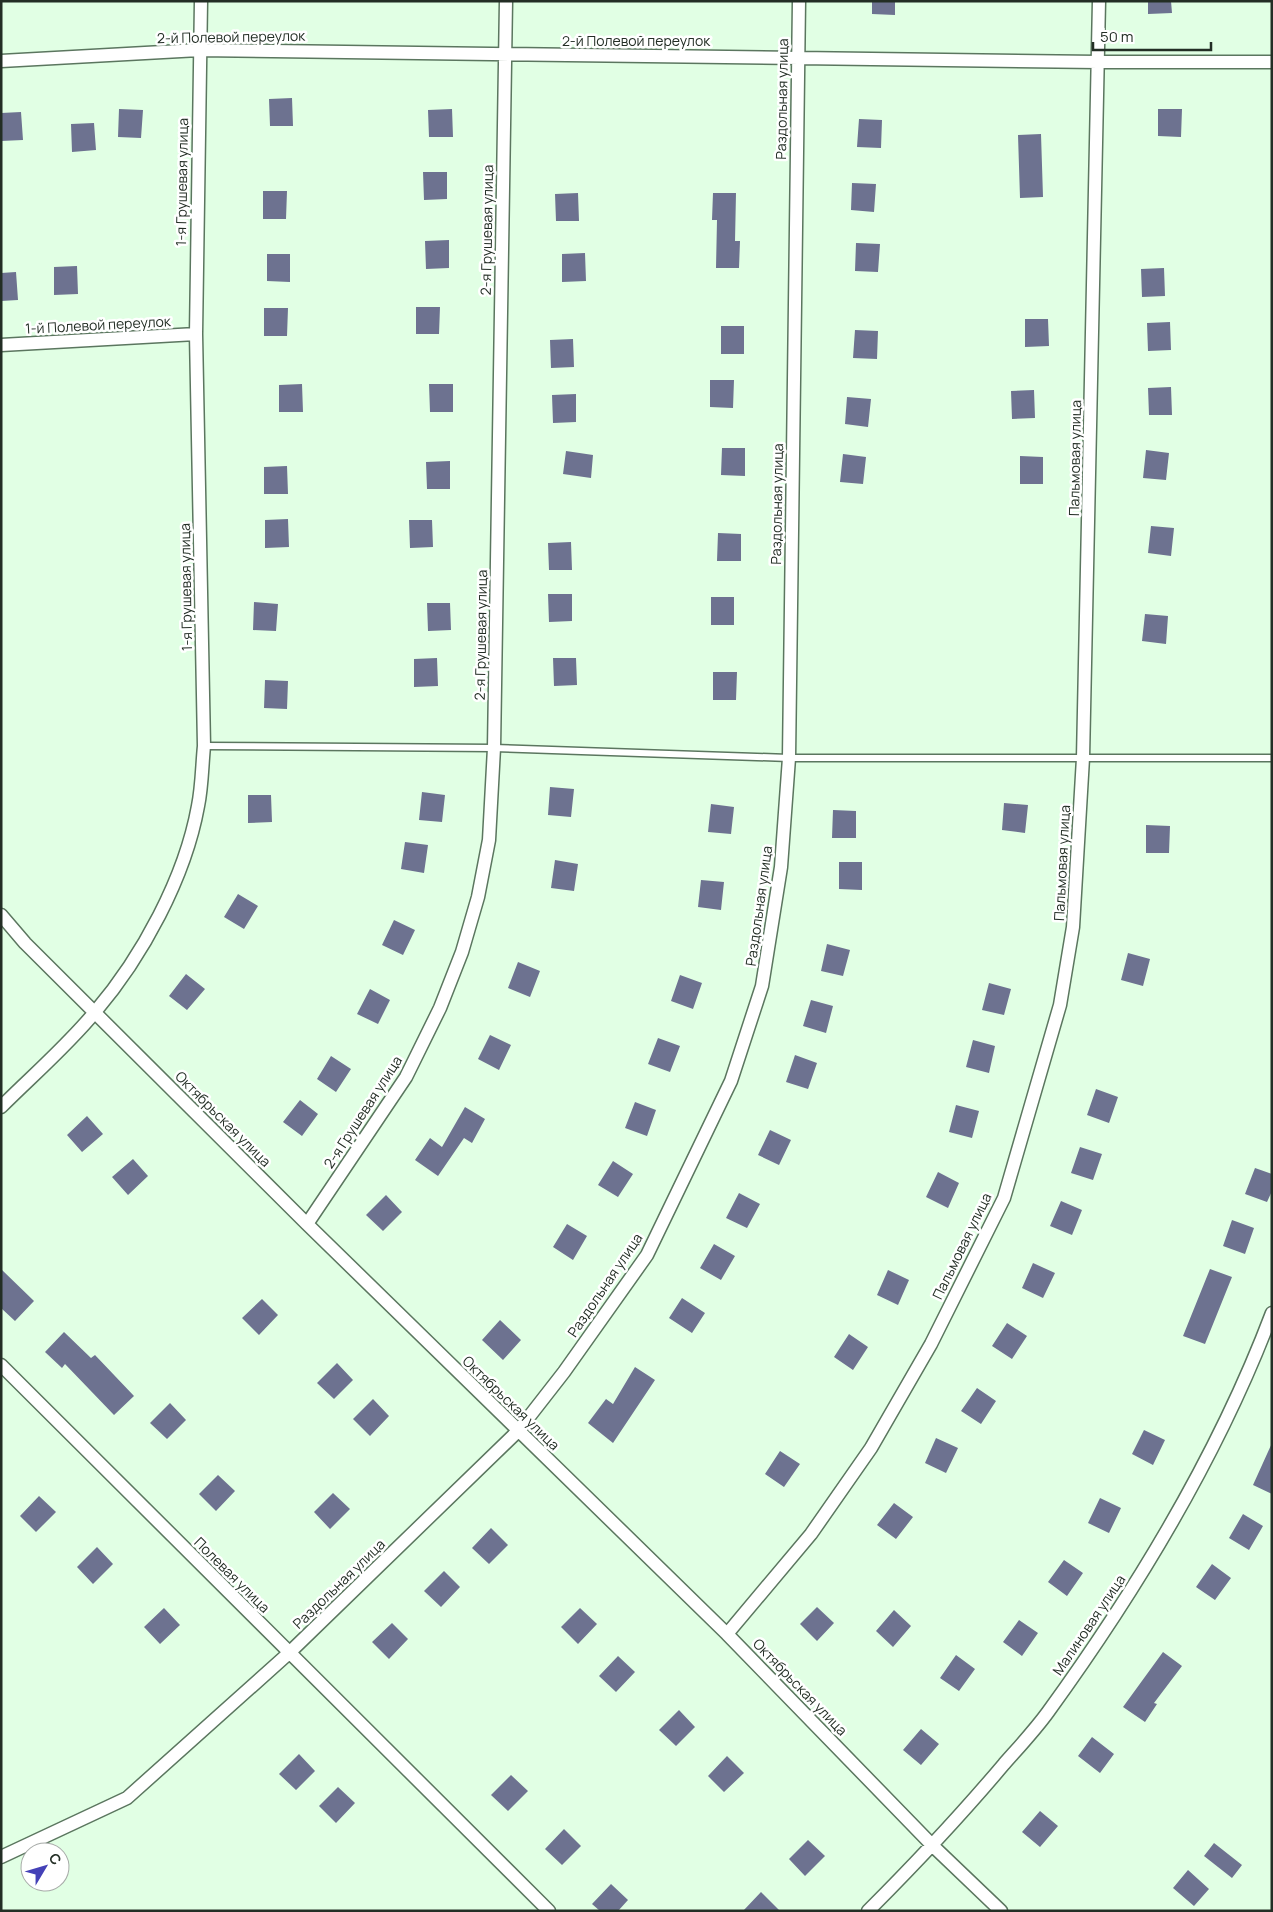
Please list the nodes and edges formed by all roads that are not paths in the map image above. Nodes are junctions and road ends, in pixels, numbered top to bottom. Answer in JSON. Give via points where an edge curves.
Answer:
{"nodes":[{"id":1,"x":201,"y":1,"type":"edge"},
{"id":2,"x":506,"y":1,"type":"edge"},
{"id":3,"x":798,"y":1,"type":"edge"},
{"id":4,"x":1100,"y":1,"type":"edge"},
{"id":5,"x":199,"y":50,"type":"junction"},
{"id":6,"x":505,"y":55,"type":"junction"},
{"id":7,"x":798,"y":57,"type":"junction"},
{"id":8,"x":1,"y":61,"type":"edge"},
{"id":9,"x":1098,"y":62,"type":"junction"},
{"id":10,"x":1272,"y":62,"type":"edge"},
{"id":11,"x":196,"y":334,"type":"junction"},
{"id":12,"x":1,"y":345,"type":"edge"},
{"id":13,"x":204,"y":746,"type":"junction"},
{"id":14,"x":494,"y":748,"type":"junction"},
{"id":15,"x":789,"y":758,"type":"junction"},
{"id":16,"x":1083,"y":758,"type":"junction"},
{"id":17,"x":1272,"y":758,"type":"edge"},
{"id":18,"x":1,"y":915,"type":"edge"},
{"id":19,"x":96,"y":1012,"type":"junction"},
{"id":20,"x":1,"y":1107,"type":"edge"},
{"id":21,"x":307,"y":1224,"type":"junction"},
{"id":22,"x":1272,"y":1314,"type":"edge"},
{"id":23,"x":1,"y":1366,"type":"edge"},
{"id":24,"x":518,"y":1431,"type":"junction"},
{"id":25,"x":727,"y":1634,"type":"junction"},
{"id":26,"x":289,"y":1653,"type":"junction"},
{"id":27,"x":933,"y":1846,"type":"junction"},
{"id":28,"x":1,"y":1857,"type":"edge"},
{"id":29,"x":549,"y":1911,"type":"edge"},
{"id":30,"x":868,"y":1911,"type":"edge"},
{"id":31,"x":1001,"y":1911,"type":"edge"}],
"edges":[{"from":1,"to":5,"type":"street","name":"1-я Грушевая улица"},
{"from":2,"to":6,"type":"street","name":"2-я Грушевая улица"},
{"from":3,"to":7,"type":"street","name":"Раздольная улица"},
{"from":4,"to":9,"type":"street","name":"Пальмовая улица"},
{"from":5,"to":6,"type":"street","name":"2-й Полевой переулок"},
{"from":5,"to":8,"type":"street","name":"2-й Полевой переулок"},
{"from":5,"to":11,"type":"street","name":"1-я Грушевая улица"},
{"from":6,"to":7,"type":"street","name":"2-й Полевой переулок"},
{"from":6,"to":14,"type":"street","name":"2-я Грушевая улица"},
{"from":7,"to":9,"type":"street","name":"2-й Полевой переулок"},
{"from":7,"to":15,"type":"street","name":"Раздольная улица"},
{"from":9,"to":10,"type":"street","name":"2-й Полевой переулок"},
{"from":9,"to":16,"type":"street","name":"Пальмовая улица"},
{"from":11,"to":12,"type":"street","name":"1-й Полевой переулок"},
{"from":11,"to":13,"type":"street","name":"1-я Грушевая улица"},
{"from":13,"to":14,"type":"lane"},
{"from":13,"to":19,"type":"street","name":"1-я Грушевая улица","via":[[198,807],[167,903]]},
{"from":14,"to":15,"type":"lane"},
{"from":14,"to":21,"type":"street","name":"2-я Грушевая улица","via":[[489,840],[480,888],[462,952],[440,1008],[406,1078]]},
{"from":15,"to":16,"type":"lane"},
{"from":15,"to":24,"type":"street","name":"Раздольная улица","via":[[781,867],[762,986],[731,1081],[647,1255]]},
{"from":16,"to":17,"type":"lane"},
{"from":16,"to":25,"type":"street","name":"Пальмовая улица","via":[[1073,927],[1060,1005],[1004,1198],[931,1344],[871,1448],[811,1534]]},
{"from":18,"to":19,"type":"street","name":"Октябрьская улица"},
{"from":19,"to":20,"type":"street","name":"1-я Грушевая улица"},
{"from":19,"to":21,"type":"street","name":"Октябрьская улица"},
{"from":21,"to":24,"type":"street","name":"Октябрьская улица"},
{"from":22,"to":27,"type":"street","name":"Малиновая улица","via":[[1252,1365],[1202,1469],[1150,1562],[1048,1713]]},
{"from":23,"to":26,"type":"street","name":"Полевая улица"},
{"from":24,"to":25,"type":"street","name":"Октябрьская улица"},
{"from":24,"to":26,"type":"street","name":"Раздольная улица"},
{"from":25,"to":27,"type":"street","name":"Октябрьская улица"},
{"from":26,"to":28,"type":"street","name":"Раздольная улица","via":[[127,1798]]},
{"from":26,"to":29,"type":"street","name":"Полевая улица"},
{"from":27,"to":30,"type":"street","name":"Малиновая улица"},
{"from":27,"to":31,"type":"street","name":"Октябрьская улица"}]}
